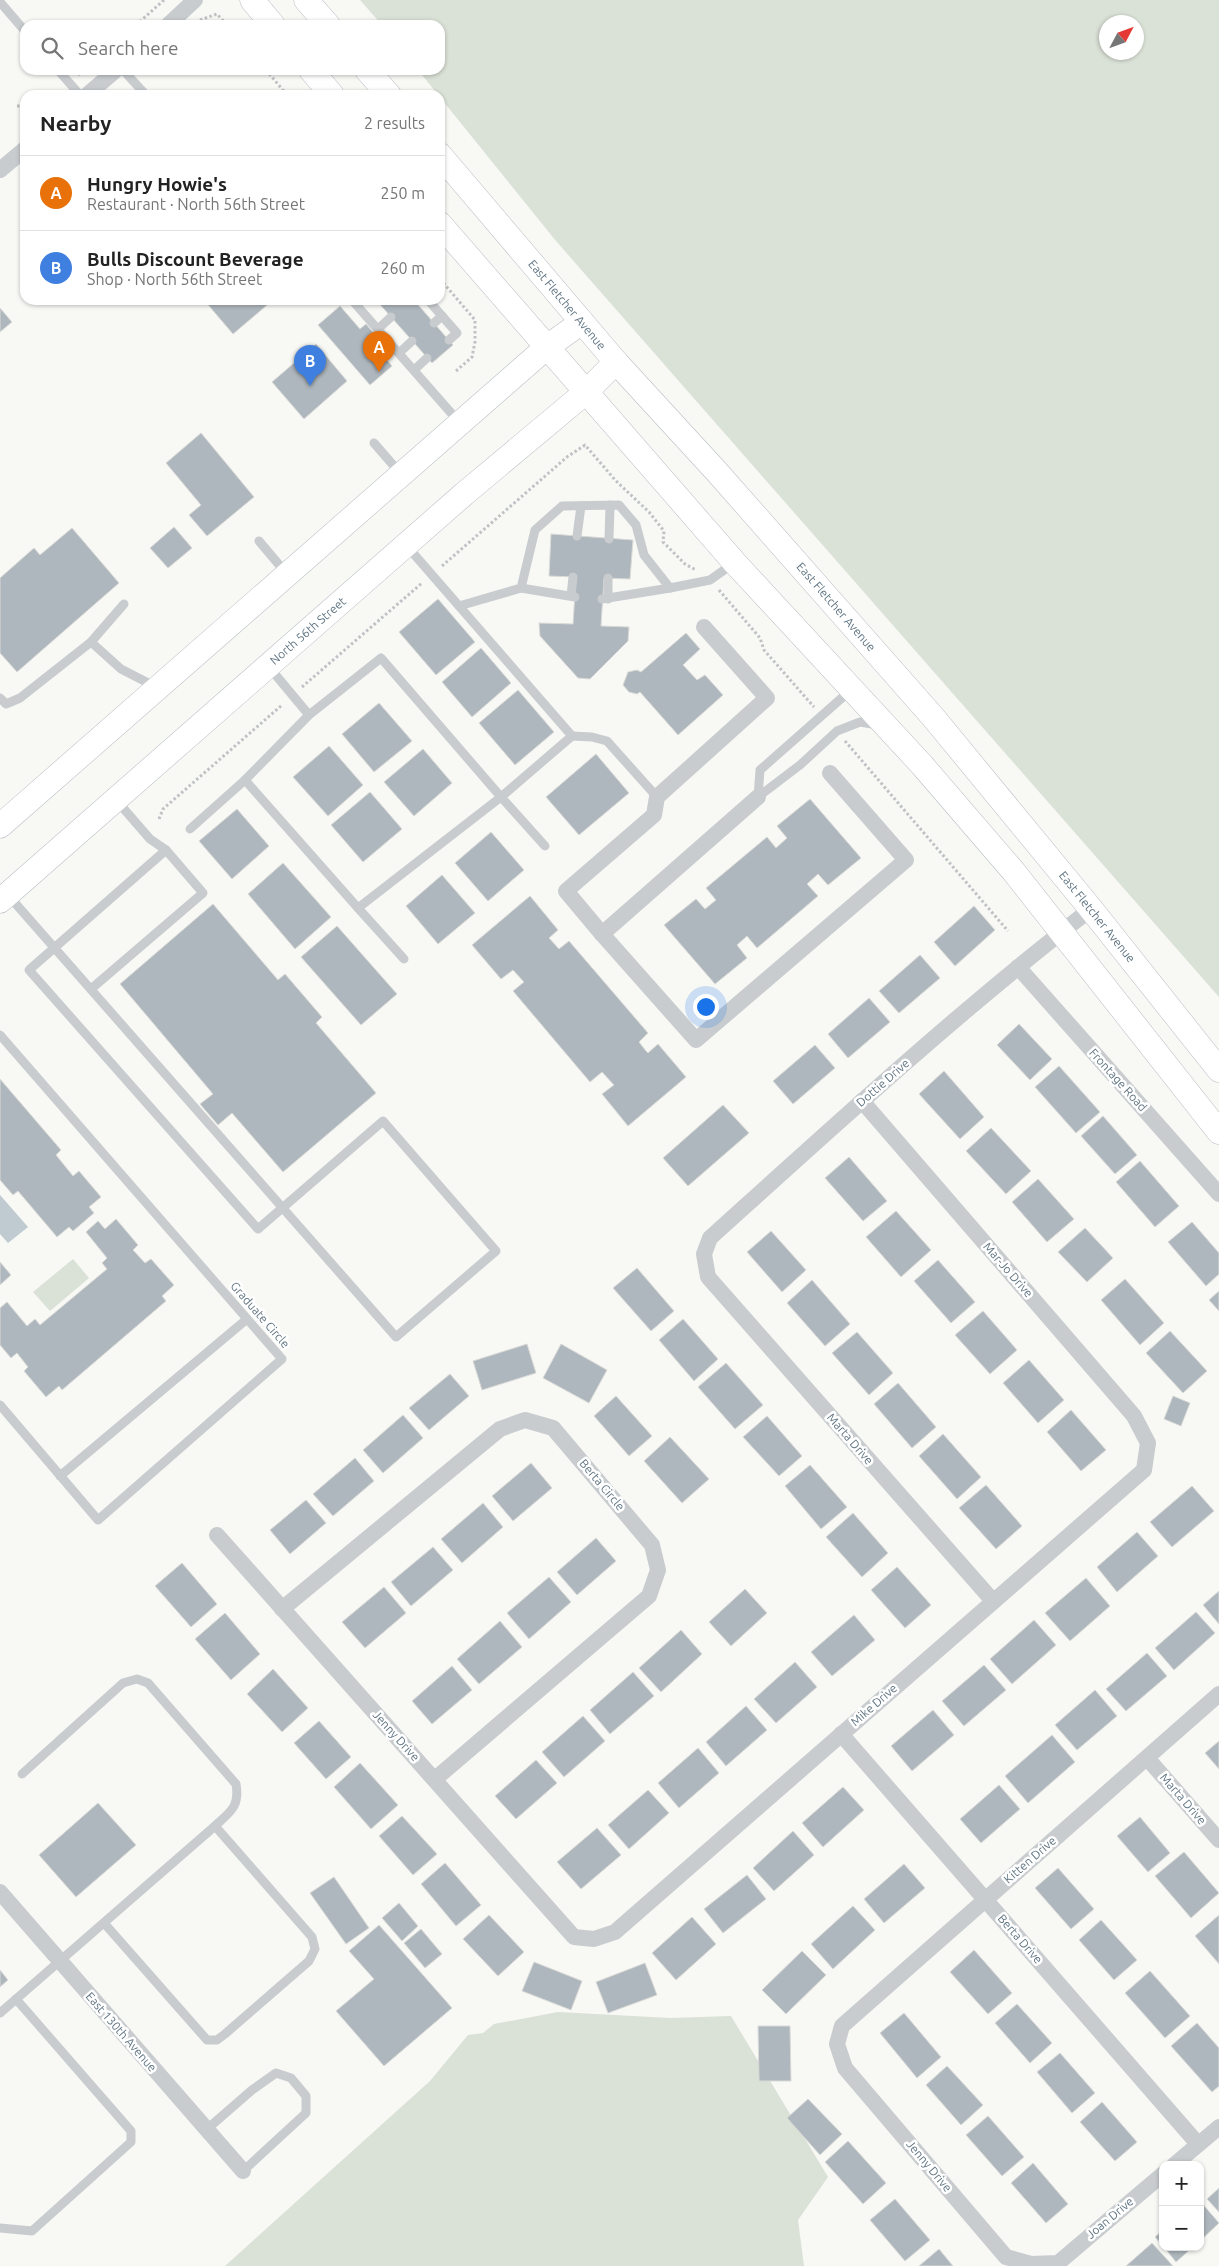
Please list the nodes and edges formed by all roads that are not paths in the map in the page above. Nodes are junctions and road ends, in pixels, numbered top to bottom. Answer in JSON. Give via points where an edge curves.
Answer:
{"nodes":[{"id":1,"x":195,"y":0,"type":"edge"},
{"id":2,"x":252,"y":0,"type":"edge"},
{"id":3,"x":306,"y":0,"type":"edge"},
{"id":4,"x":0,"y":2,"type":"edge"},
{"id":5,"x":173,"y":20,"type":"edge"},
{"id":6,"x":269,"y":20,"type":"edge"},
{"id":7,"x":324,"y":20,"type":"edge"},
{"id":8,"x":20,"y":25,"type":"edge"},
{"id":9,"x":62,"y":75,"type":"edge"},
{"id":10,"x":110,"y":75,"type":"edge"},
{"id":11,"x":128,"y":75,"type":"edge"},
{"id":12,"x":315,"y":75,"type":"edge"},
{"id":13,"x":371,"y":75,"type":"edge"},
{"id":14,"x":76,"y":90,"type":"edge"},
{"id":15,"x":93,"y":90,"type":"edge"},
{"id":16,"x":141,"y":90,"type":"edge"},
{"id":17,"x":328,"y":90,"type":"edge"},
{"id":18,"x":384,"y":90,"type":"edge"},
{"id":19,"x":20,"y":153,"type":"edge"},
{"id":20,"x":445,"y":161,"type":"edge"},
{"id":21,"x":0,"y":170,"type":"edge"},
{"id":22,"x":445,"y":230,"type":"edge"},
{"id":23,"x":359,"y":305,"type":"edge"},
{"id":24,"x":432,"y":305,"type":"edge"},
{"id":25,"x":442,"y":316,"type":"junction"},
{"id":26,"x":391,"y":317,"type":"dead end"},
{"id":27,"x":582,"y":322,"type":"junction"},
{"id":28,"x":434,"y":323,"type":"dead end"},
{"id":29,"x":378,"y":329,"type":"junction"},
{"id":30,"x":449,"y":340,"type":"dead end"},
{"id":31,"x":412,"y":342,"type":"dead end"},
{"id":32,"x":547,"y":347,"type":"junction"},
{"id":33,"x":399,"y":353,"type":"junction"},
{"id":34,"x":427,"y":358,"type":"dead end"},
{"id":35,"x":616,"y":362,"type":"junction"},
{"id":36,"x":414,"y":370,"type":"junction"},
{"id":37,"x":586,"y":392,"type":"junction"},
{"id":38,"x":460,"y":422,"type":"junction"},
{"id":39,"x":374,"y":443,"type":"dead end"},
{"id":40,"x":402,"y":475,"type":"junction"},
{"id":41,"x":610,"y":505,"type":"junction"},
{"id":42,"x":581,"y":506,"type":"junction"},
{"id":43,"x":578,"y":536,"type":"dead end"},
{"id":44,"x":609,"y":539,"type":"dead end"},
{"id":45,"x":258,"y":541,"type":"dead end"},
{"id":46,"x":406,"y":545,"type":"junction"},
{"id":47,"x":735,"y":563,"type":"junction"},
{"id":48,"x":286,"y":573,"type":"junction"},
{"id":49,"x":573,"y":577,"type":"dead end"},
{"id":50,"x":608,"y":578,"type":"dead end"},
{"id":51,"x":522,"y":588,"type":"junction"},
{"id":52,"x":670,"y":588,"type":"junction"},
{"id":53,"x":124,"y":604,"type":"dead end"},
{"id":54,"x":459,"y":606,"type":"junction"},
{"id":55,"x":704,"y":627,"type":"dead end"},
{"id":56,"x":91,"y":642,"type":"junction"},
{"id":57,"x":268,"y":666,"type":"junction"},
{"id":58,"x":158,"y":688,"type":"junction"},
{"id":59,"x":852,"y":689,"type":"junction"},
{"id":60,"x":0,"y":698,"type":"edge"},
{"id":61,"x":309,"y":716,"type":"junction"},
{"id":62,"x":886,"y":726,"type":"junction"},
{"id":63,"x":572,"y":736,"type":"junction"},
{"id":64,"x":830,"y":773,"type":"dead end"},
{"id":65,"x":245,"y":780,"type":"junction"},
{"id":66,"x":657,"y":796,"type":"junction"},
{"id":67,"x":501,"y":797,"type":"junction"},
{"id":68,"x":758,"y":797,"type":"junction"},
{"id":69,"x":116,"y":799,"type":"junction"},
{"id":70,"x":0,"y":826,"type":"edge"},
{"id":71,"x":190,"y":828,"type":"dead end"},
{"id":72,"x":545,"y":846,"type":"dead end"},
{"id":73,"x":166,"y":850,"type":"junction"},
{"id":74,"x":3,"y":894,"type":"edge"},
{"id":75,"x":358,"y":908,"type":"junction"},
{"id":76,"x":1091,"y":909,"type":"junction"},
{"id":77,"x":1062,"y":932,"type":"junction"},
{"id":78,"x":602,"y":934,"type":"junction"},
{"id":79,"x":54,"y":948,"type":"junction"},
{"id":80,"x":404,"y":959,"type":"dead end"},
{"id":81,"x":1018,"y":967,"type":"junction"},
{"id":82,"x":91,"y":989,"type":"junction"},
{"id":83,"x":0,"y":1035,"type":"edge"},
{"id":84,"x":1219,"y":1070,"type":"edge"},
{"id":85,"x":862,"y":1101,"type":"junction"},
{"id":86,"x":1219,"y":1132,"type":"edge"},
{"id":87,"x":1219,"y":1194,"type":"edge"},
{"id":88,"x":282,"y":1208,"type":"junction"},
{"id":89,"x":708,"y":1277,"type":"joint"},
{"id":90,"x":247,"y":1318,"type":"junction"},
{"id":91,"x":0,"y":1405,"type":"edge"},
{"id":92,"x":1148,"y":1443,"type":"joint"},
{"id":93,"x":60,"y":1476,"type":"junction"},
{"id":94,"x":217,"y":1535,"type":"dead end"},
{"id":95,"x":993,"y":1601,"type":"junction"},
{"id":96,"x":282,"y":1609,"type":"junction"},
{"id":97,"x":1219,"y":1694,"type":"edge"},
{"id":98,"x":841,"y":1734,"type":"junction"},
{"id":99,"x":1147,"y":1758,"type":"junction"},
{"id":100,"x":22,"y":1774,"type":"dead end"},
{"id":101,"x":434,"y":1780,"type":"junction"},
{"id":102,"x":215,"y":1826,"type":"junction"},
{"id":103,"x":1219,"y":1840,"type":"edge"},
{"id":104,"x":0,"y":1892,"type":"edge"},
{"id":105,"x":985,"y":1900,"type":"junction"},
{"id":106,"x":104,"y":1923,"type":"junction"},
{"id":107,"x":574,"y":1937,"type":"joint"},
{"id":108,"x":60,"y":1961,"type":"junction"},
{"id":109,"x":16,"y":1999,"type":"junction"},
{"id":110,"x":0,"y":2013,"type":"edge"},
{"id":111,"x":842,"y":2026,"type":"joint"},
{"id":112,"x":1219,"y":2127,"type":"edge"},
{"id":113,"x":206,"y":2130,"type":"junction"},
{"id":114,"x":1198,"y":2144,"type":"junction"},
{"id":115,"x":1179,"y":2161,"type":"edge"},
{"id":116,"x":243,"y":2171,"type":"joint"},
{"id":117,"x":1159,"y":2177,"type":"edge"},
{"id":118,"x":0,"y":2228,"type":"edge"},
{"id":119,"x":1058,"y":2262,"type":"joint"}],
"edges":[{"from":1,"to":5,"type":"street"},
{"from":2,"to":6,"type":"main road"},
{"from":3,"to":7,"type":"main road"},
{"from":4,"to":8,"type":"lane"},
{"from":9,"to":14,"type":"lane"},
{"from":10,"to":15,"type":"street"},
{"from":11,"to":16,"type":"lane"},
{"from":12,"to":17,"type":"main road"},
{"from":13,"to":18,"type":"main road"},
{"from":19,"to":21,"type":"street"},
{"from":20,"to":27,"type":"main road","name":"East Fletcher Avenue"},
{"from":22,"to":32,"type":"main road"},
{"from":23,"to":29,"type":"lane"},
{"from":24,"to":25,"type":"lane"},
{"from":25,"to":28,"type":"lane"},
{"from":25,"to":30,"type":"lane","via":[[457,333]]},
{"from":26,"to":29,"type":"lane"},
{"from":27,"to":32,"type":"main road"},
{"from":27,"to":35,"type":"main road","name":"East Fletcher Avenue"},
{"from":29,"to":33,"type":"lane"},
{"from":31,"to":33,"type":"lane"},
{"from":32,"to":37,"type":"main road"},
{"from":32,"to":38,"type":"main road"},
{"from":33,"to":36,"type":"lane"},
{"from":34,"to":36,"type":"lane"},
{"from":35,"to":37,"type":"main road","name":"North 56th Street"},
{"from":35,"to":76,"type":"main road","name":"East Fletcher Avenue","via":[[933,717]]},
{"from":36,"to":38,"type":"lane"},
{"from":37,"to":46,"type":"main road","name":"North 56th Street"},
{"from":37,"to":47,"type":"main road"},
{"from":38,"to":40,"type":"main road"},
{"from":39,"to":40,"type":"lane"},
{"from":40,"to":48,"type":"main road"},
{"from":41,"to":42,"type":"lane"},
{"from":41,"to":44,"type":"lane"},
{"from":41,"to":52,"type":"lane","via":[[619,505],[636,525],[644,555]]},
{"from":42,"to":43,"type":"lane"},
{"from":42,"to":51,"type":"lane","via":[[562,506],[535,530]]},
{"from":45,"to":48,"type":"lane"},
{"from":46,"to":54,"type":"lane"},
{"from":46,"to":57,"type":"main road","name":"North 56th Street"},
{"from":47,"to":52,"type":"lane","via":[[710,580]]},
{"from":47,"to":59,"type":"main road"},
{"from":48,"to":58,"type":"main road"},
{"from":49,"to":51,"type":"lane","via":[[573,596]]},
{"from":50,"to":52,"type":"lane","via":[[605,599]]},
{"from":51,"to":54,"type":"lane"},
{"from":53,"to":56,"type":"lane"},
{"from":54,"to":63,"type":"lane"},
{"from":55,"to":66,"type":"street","via":[[767,698]]},
{"from":56,"to":58,"type":"lane","via":[[121,669]]},
{"from":56,"to":60,"type":"lane","via":[[20,698],[6,704]]},
{"from":57,"to":61,"type":"lane"},
{"from":57,"to":69,"type":"main road","name":"North 56th Street"},
{"from":58,"to":70,"type":"main road"},
{"from":59,"to":62,"type":"main road"},
{"from":59,"to":68,"type":"lane","via":[[760,770]]},
{"from":61,"to":65,"type":"lane"},
{"from":61,"to":67,"type":"lane","via":[[381,658]]},
{"from":62,"to":68,"type":"lane","via":[[860,722],[837,731]]},
{"from":62,"to":77,"type":"main road"},
{"from":63,"to":66,"type":"lane","via":[[607,741]]},
{"from":63,"to":67,"type":"lane"},
{"from":64,"to":78,"type":"street","via":[[906,860],[696,1040]]},
{"from":65,"to":71,"type":"lane"},
{"from":65,"to":75,"type":"lane"},
{"from":66,"to":78,"type":"street","via":[[654,815],[566,890]]},
{"from":67,"to":72,"type":"lane"},
{"from":67,"to":75,"type":"lane"},
{"from":68,"to":78,"type":"street"},
{"from":69,"to":73,"type":"lane","via":[[150,838]]},
{"from":69,"to":74,"type":"main road","name":"North 56th Street"},
{"from":73,"to":79,"type":"lane"},
{"from":73,"to":82,"type":"lane","via":[[204,893]]},
{"from":74,"to":79,"type":"lane"},
{"from":75,"to":80,"type":"lane"},
{"from":76,"to":77,"type":"street","name":"Dottie Drive"},
{"from":76,"to":84,"type":"main road","name":"East Fletcher Avenue"},
{"from":77,"to":81,"type":"street","name":"Dottie Drive"},
{"from":77,"to":86,"type":"main road"},
{"from":79,"to":82,"type":"lane"},
{"from":79,"to":88,"type":"lane","via":[[29,970],[258,1229]]},
{"from":81,"to":85,"type":"street","name":"Dottie Drive"},
{"from":81,"to":87,"type":"street","name":"Frontage Road"},
{"from":82,"to":88,"type":"lane"},
{"from":83,"to":90,"type":"lane","name":"Graduate Circle"},
{"from":85,"to":89,"type":"street","name":"Dottie Drive","via":[[710,1238],[704,1254]]},
{"from":85,"to":92,"type":"street","name":"Mar-Jo Drive","via":[[1134,1416]]},
{"from":88,"to":88,"type":"lane","via":[[383,1121],[496,1251],[396,1337]]},
{"from":89,"to":95,"type":"street","name":"Marta Drive"},
{"from":90,"to":93,"type":"lane"},
{"from":90,"to":93,"type":"lane","name":"Graduate Circle","via":[[282,1359],[98,1520]]},
{"from":91,"to":93,"type":"lane","name":"Graduate Circle"},
{"from":92,"to":95,"type":"street","name":"Mike Drive","via":[[1144,1470]]},
{"from":94,"to":96,"type":"street","name":"Jenny Drive"},
{"from":95,"to":98,"type":"street","name":"Mike Drive"},
{"from":96,"to":101,"type":"street","name":"Jenny Drive"},
{"from":96,"to":101,"type":"street","name":"Berta Circle","via":[[500,1429],[525,1420],[553,1428],[652,1545],[658,1570],[649,1596]]},
{"from":97,"to":99,"type":"street","name":"Kitten Drive"},
{"from":98,"to":105,"type":"street","name":"Berta Drive"},
{"from":98,"to":107,"type":"street","name":"Mike Drive","via":[[615,1932],[594,1939]]},
{"from":99,"to":103,"type":"street","name":"Marta Drive"},
{"from":99,"to":105,"type":"street","name":"Kitten Drive"},
{"from":100,"to":102,"type":"lane","via":[[123,1683],[137,1679],[148,1683],[236,1784],[238,1798],[232,1810]]},
{"from":101,"to":107,"type":"street","name":"Jenny Drive"},
{"from":102,"to":106,"type":"lane"},
{"from":102,"to":106,"type":"lane","via":[[312,1937],[315,1949],[309,1961],[225,2034],[217,2040],[206,2040]]},
{"from":104,"to":108,"type":"street","name":"East 130th Avenue"},
{"from":105,"to":111,"type":"street","name":"Kitten Drive"},
{"from":105,"to":114,"type":"street","name":"Berta Drive"},
{"from":106,"to":108,"type":"lane"},
{"from":108,"to":109,"type":"lane"},
{"from":108,"to":113,"type":"street","name":"East 130th Avenue"},
{"from":109,"to":110,"type":"lane"},
{"from":109,"to":118,"type":"lane","via":[[131,2131],[131,2142],[32,2231]]},
{"from":111,"to":119,"type":"street","name":"Jenny Drive","via":[[837,2044],[845,2068],[1006,2257],[1031,2264]]},
{"from":112,"to":114,"type":"street"},
{"from":113,"to":116,"type":"street","name":"East 130th Avenue"},
{"from":113,"to":116,"type":"lane","via":[[276,2073],[291,2078],[306,2096],[306,2114]]},
{"from":114,"to":115,"type":"street"},
{"from":117,"to":119,"type":"street","name":"Joan Drive"}]}
